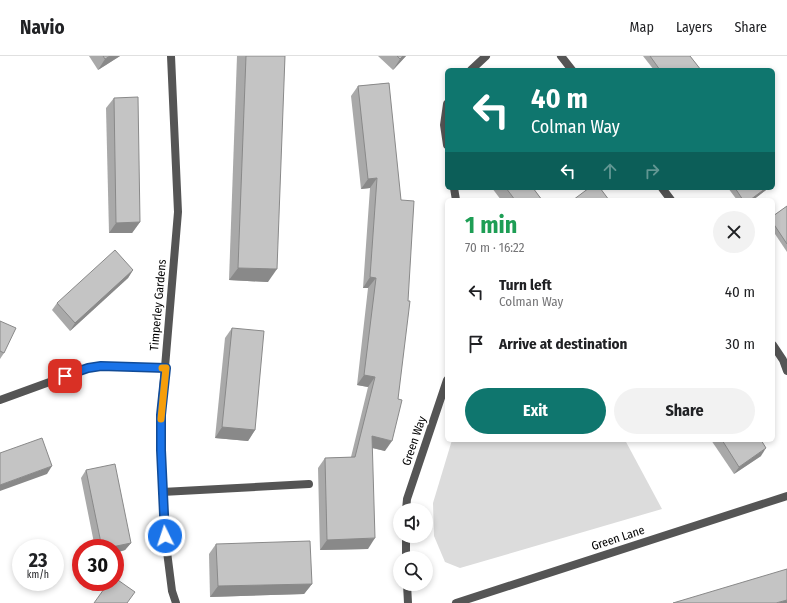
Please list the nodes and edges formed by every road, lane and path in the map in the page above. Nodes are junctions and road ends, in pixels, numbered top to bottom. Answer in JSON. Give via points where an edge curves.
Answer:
{"nodes":[{"id":1,"x":171,"y":56,"type":"edge"},
{"id":2,"x":486,"y":56,"type":"edge"},
{"id":3,"x":561,"y":56,"type":"edge"},
{"id":4,"x":473,"y":68,"type":"edge"},
{"id":5,"x":570,"y":68,"type":"edge"},
{"id":6,"x":445,"y":118,"type":"edge"},
{"id":7,"x":445,"y":132,"type":"edge"},
{"id":8,"x":775,"y":348,"type":"edge"},
{"id":9,"x":166,"y":368,"type":"junction"},
{"id":10,"x":787,"y":371,"type":"edge"},
{"id":11,"x":445,"y":386,"type":"edge"},
{"id":12,"x":0,"y":400,"type":"edge"},
{"id":13,"x":309,"y":484,"type":"dead end"},
{"id":14,"x":162,"y":492,"type":"junction"},
{"id":15,"x":787,"y":496,"type":"edge"},
{"id":16,"x":407,"y":503,"type":"edge"},
{"id":17,"x":407,"y":591,"type":"edge"},
{"id":18,"x":176,"y":603,"type":"edge"},
{"id":19,"x":408,"y":603,"type":"edge"},
{"id":20,"x":456,"y":603,"type":"edge"}],
"edges":[{"from":1,"to":9,"type":"street","name":"Timperley Gardens","via":[[178,212]]},
{"from":2,"to":4,"type":"street"},
{"from":3,"to":5,"type":"street"},
{"from":6,"to":7,"type":"street"},
{"from":8,"to":10,"type":"street"},
{"from":9,"to":12,"type":"street","via":[[88,368]]},
{"from":9,"to":14,"type":"street","name":"Timperley Gardens","via":[[161,415]]},
{"from":11,"to":16,"type":"street","name":"Green Way"},
{"from":13,"to":14,"type":"street"},
{"from":14,"to":18,"type":"street","name":"Timperley Gardens","via":[[168,562]]},
{"from":15,"to":20,"type":"street","name":"Green Lane"},
{"from":17,"to":19,"type":"street"}]}
